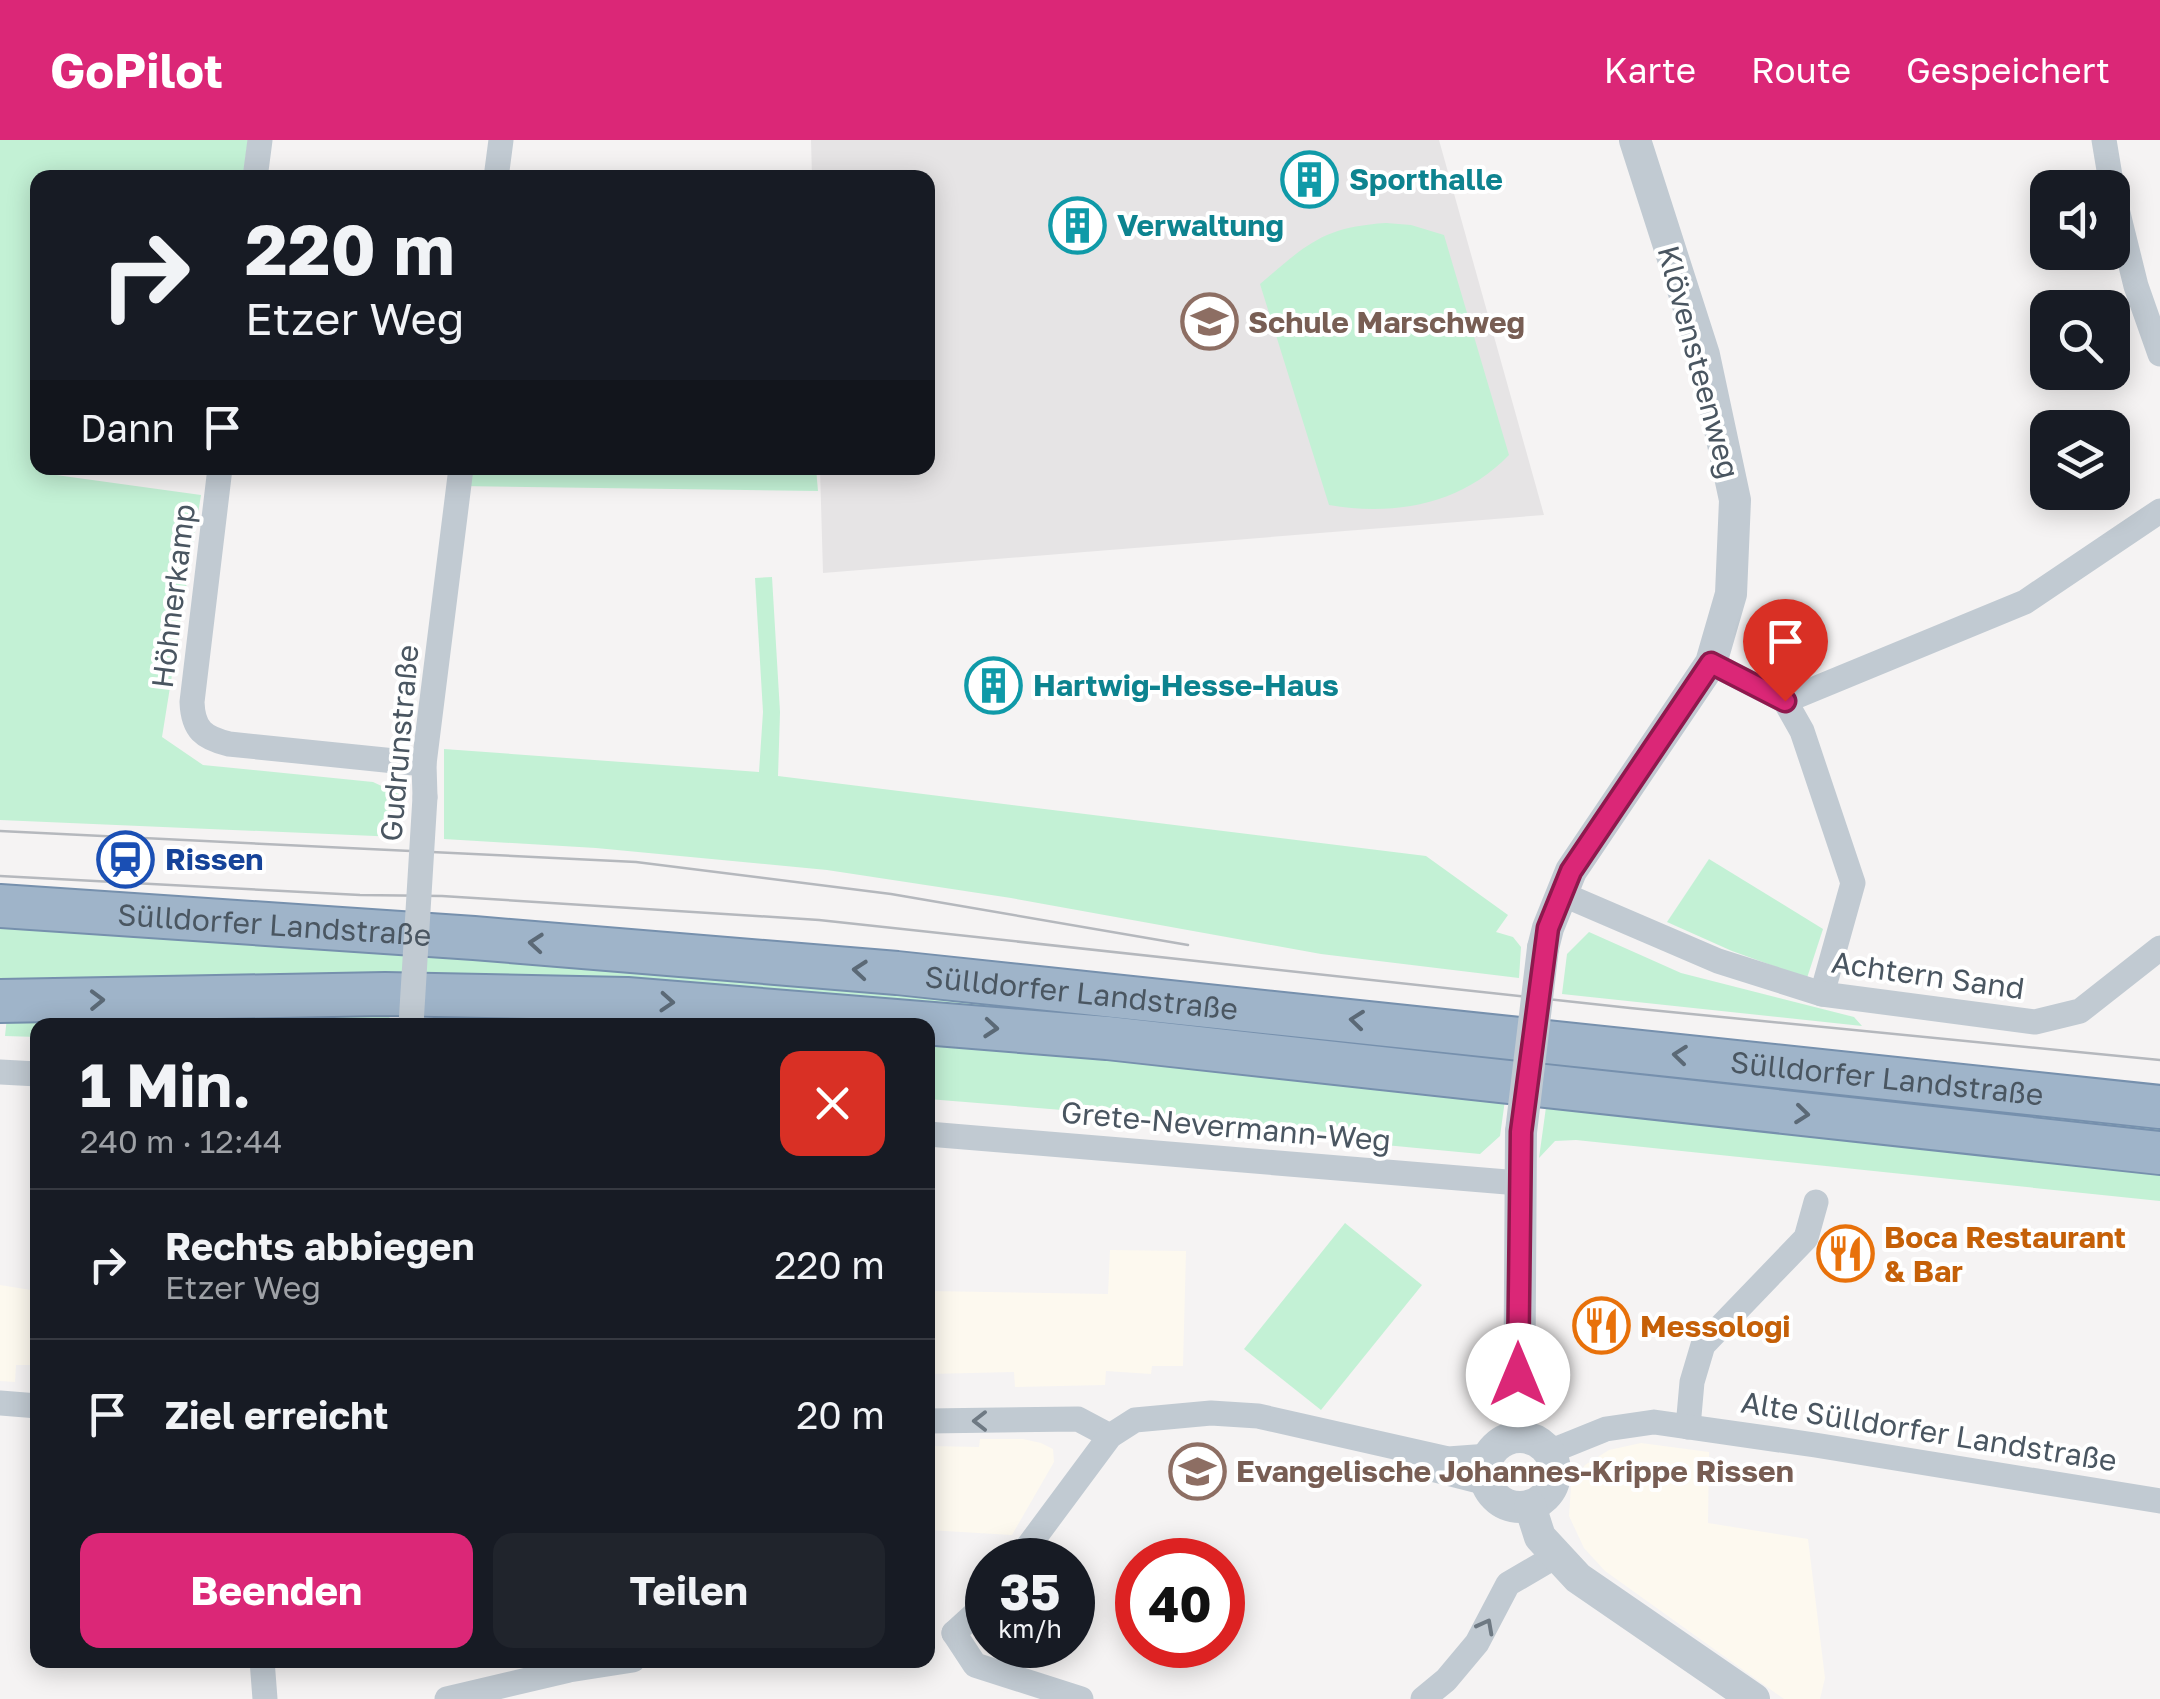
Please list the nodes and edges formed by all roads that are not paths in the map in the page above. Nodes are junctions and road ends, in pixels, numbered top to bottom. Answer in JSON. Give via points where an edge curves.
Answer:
{"nodes":[{"id":1,"x":260,"y":140,"type":"edge"},
{"id":2,"x":501,"y":140,"type":"edge"},
{"id":3,"x":1635,"y":140,"type":"edge"},
{"id":4,"x":2104,"y":140,"type":"edge"},
{"id":5,"x":256,"y":170,"type":"edge"},
{"id":6,"x":497,"y":170,"type":"edge"},
{"id":7,"x":2109,"y":170,"type":"edge"},
{"id":8,"x":2130,"y":262,"type":"edge"},
{"id":9,"x":2160,"y":354,"type":"edge"},
{"id":10,"x":219,"y":475,"type":"edge"},
{"id":11,"x":459,"y":475,"type":"edge"},
{"id":12,"x":2160,"y":511,"type":"edge"},
{"id":13,"x":1711,"y":663,"type":"junction"},
{"id":14,"x":1785,"y":701,"type":"junction"},
{"id":15,"x":424,"y":764,"type":"junction"},
{"id":16,"x":1562,"y":894,"type":"junction"},
{"id":17,"x":0,"y":906,"type":"edge"},
{"id":18,"x":2160,"y":948,"type":"edge"},
{"id":19,"x":1822,"y":994,"type":"junction"},
{"id":20,"x":0,"y":1001,"type":"edge"},
{"id":21,"x":411,"y":1018,"type":"edge"},
{"id":22,"x":857,"y":1018,"type":"edge"},
{"id":23,"x":935,"y":1024,"type":"edge"},
{"id":24,"x":0,"y":1072,"type":"edge"},
{"id":25,"x":30,"y":1074,"type":"edge"},
{"id":26,"x":2160,"y":1107,"type":"edge"},
{"id":27,"x":935,"y":1135,"type":"edge"},
{"id":28,"x":2160,"y":1153,"type":"edge"},
{"id":29,"x":1519,"y":1183,"type":"junction"},
{"id":30,"x":1816,"y":1202,"type":"dead end"},
{"id":31,"x":0,"y":1404,"type":"edge"},
{"id":32,"x":30,"y":1406,"type":"edge"},
{"id":33,"x":935,"y":1420,"type":"edge"},
{"id":34,"x":1688,"y":1427,"type":"junction"},
{"id":35,"x":1110,"y":1436,"type":"junction"},
{"id":36,"x":1519,"y":1437,"type":"junction"},
{"id":37,"x":1549,"y":1452,"type":"junction"},
{"id":38,"x":1488,"y":1470,"type":"junction"},
{"id":39,"x":2160,"y":1500,"type":"edge"},
{"id":40,"x":1530,"y":1506,"type":"junction"},
{"id":41,"x":1034,"y":1538,"type":"edge"},
{"id":42,"x":1556,"y":1556,"type":"junction"},
{"id":43,"x":965,"y":1623,"type":"edge"},
{"id":44,"x":954,"y":1633,"type":"junction"},
{"id":45,"x":935,"y":1636,"type":"edge"},
{"id":46,"x":263,"y":1668,"type":"edge"},
{"id":47,"x":582,"y":1668,"type":"edge"},
{"id":48,"x":265,"y":1699,"type":"edge"},
{"id":49,"x":446,"y":1699,"type":"edge"},
{"id":50,"x":1081,"y":1699,"type":"edge"},
{"id":51,"x":1423,"y":1699,"type":"edge"},
{"id":52,"x":1754,"y":1699,"type":"edge"}],
"edges":[{"from":1,"to":5,"type":"street"},
{"from":2,"to":6,"type":"street"},
{"from":3,"to":13,"type":"street","name":"Klövensteenweg","via":[[1704,355],[1735,500],[1731,594]]},
{"from":4,"to":7,"type":"street"},
{"from":8,"to":9,"type":"street"},
{"from":10,"to":15,"type":"street","name":"Höhnerkamp","via":[[192,702],[200,731],[229,744]]},
{"from":11,"to":15,"type":"street","name":"Gudrunstraße"},
{"from":12,"to":14,"type":"street","via":[[2025,602]]},
{"from":13,"to":14,"type":"street"},
{"from":13,"to":16,"type":"street","name":"Klövensteenweg","via":[[1604,818]]},
{"from":14,"to":19,"type":"street","via":[[1802,731],[1853,883]]},
{"from":15,"to":21,"type":"street","name":"Gudrunstraße","bridge":true},
{"from":16,"to":19,"type":"street","name":"Achtern Sand","via":[[1718,961]]},
{"from":16,"to":29,"type":"street","name":"Klövensteenweg","bridge":true,"via":[[1543,948]]},
{"from":26,"to":17,"type":"highway","name":"Sülldorfer Landstraße","one_way":true,"via":[[897,973]]},
{"from":18,"to":19,"type":"street","name":"Achtern Sand","via":[[2080,1012],[2035,1022]]},
{"from":20,"to":22,"type":"highway","name":"Sülldorfer Landstraße","one_way":true,"via":[[560,996]]},
{"from":23,"to":28,"type":"highway","name":"Sülldorfer Landstraße","one_way":true},
{"from":24,"to":25,"type":"street"},
{"from":27,"to":29,"type":"street","name":"Grete-Nevermann-Weg"},
{"from":29,"to":36,"type":"street","name":"Klövensteenweg"},
{"from":30,"to":34,"type":"street","via":[[1806,1238],[1703,1345]]},
{"from":31,"to":32,"type":"street"},
{"from":35,"to":33,"type":"street","one_way":true,"via":[[1078,1419]]},
{"from":34,"to":37,"type":"street","name":"Alte Sülldorfer Landstraße","via":[[1622,1426]]},
{"from":34,"to":39,"type":"street","name":"Alte Sülldorfer Landstraße"},
{"from":35,"to":38,"type":"street","via":[[1135,1420],[1210,1413],[1280,1420]]},
{"from":35,"to":41,"type":"street"},
{"from":36,"to":37,"type":"street"},
{"from":36,"to":38,"type":"street","via":[[1496,1446]]},
{"from":37,"to":40,"type":"street","via":[[1555,1464],[1551,1490]]},
{"from":38,"to":40,"type":"street","via":[[1491,1493],[1508,1506]]},
{"from":40,"to":42,"type":"street","via":[[1540,1537]]},
{"from":51,"to":42,"type":"street","one_way":true,"via":[[1477,1642],[1508,1584]]},
{"from":42,"to":52,"type":"street"},
{"from":43,"to":44,"type":"street"},
{"from":44,"to":45,"type":"street"},
{"from":44,"to":50,"type":"street","via":[[975,1665]]},
{"from":46,"to":48,"type":"street"},
{"from":47,"to":49,"type":"street"}]}
